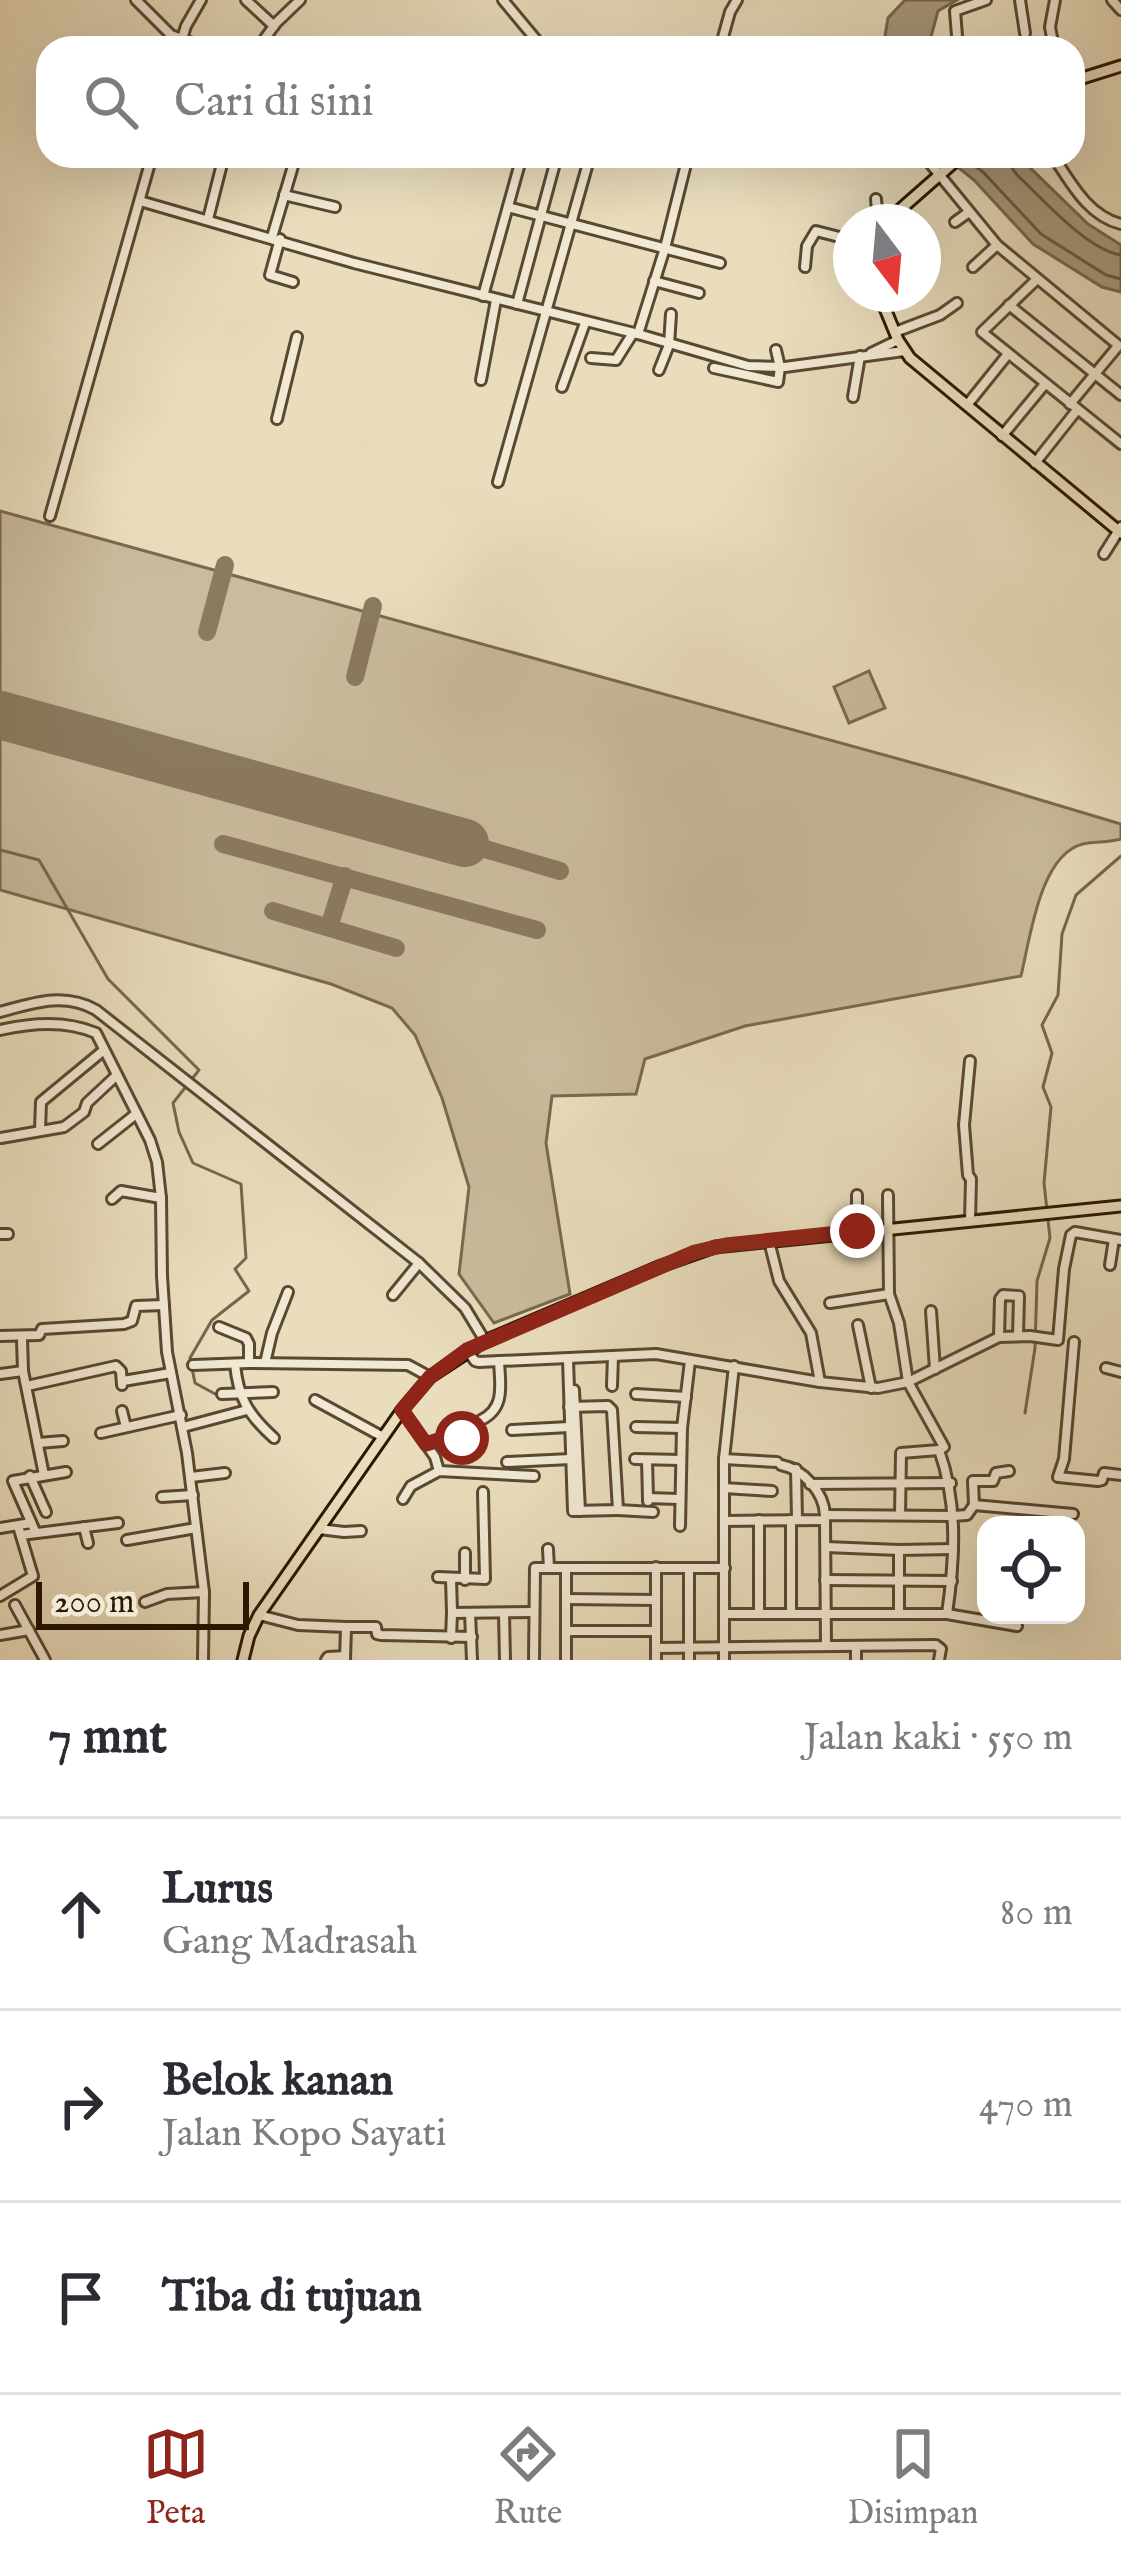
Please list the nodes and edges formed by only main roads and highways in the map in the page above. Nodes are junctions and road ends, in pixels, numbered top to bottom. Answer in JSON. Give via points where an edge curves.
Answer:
{"nodes":[{"id":1,"x":1121,"y":66,"type":"edge"},
{"id":2,"x":1085,"y":77,"type":"edge"},
{"id":3,"x":947,"y":168,"type":"edge"},
{"id":4,"x":904,"y":204,"type":"edge"},
{"id":5,"x":887,"y":312,"type":"edge"},
{"id":6,"x":1118,"y":529,"type":"edge"},
{"id":7,"x":1121,"y":1206,"type":"edge"},
{"id":8,"x":243,"y":1660,"type":"edge"}],
"edges":[{"from":1,"to":2,"type":"main road"},
{"from":3,"to":4,"type":"main road"},
{"from":5,"to":6,"type":"main road","via":[[899,341],[966,406]]},
{"from":7,"to":8,"type":"main road","via":[[715,1247],[467,1350],[430,1377],[382,1437],[259,1616]]}]}
